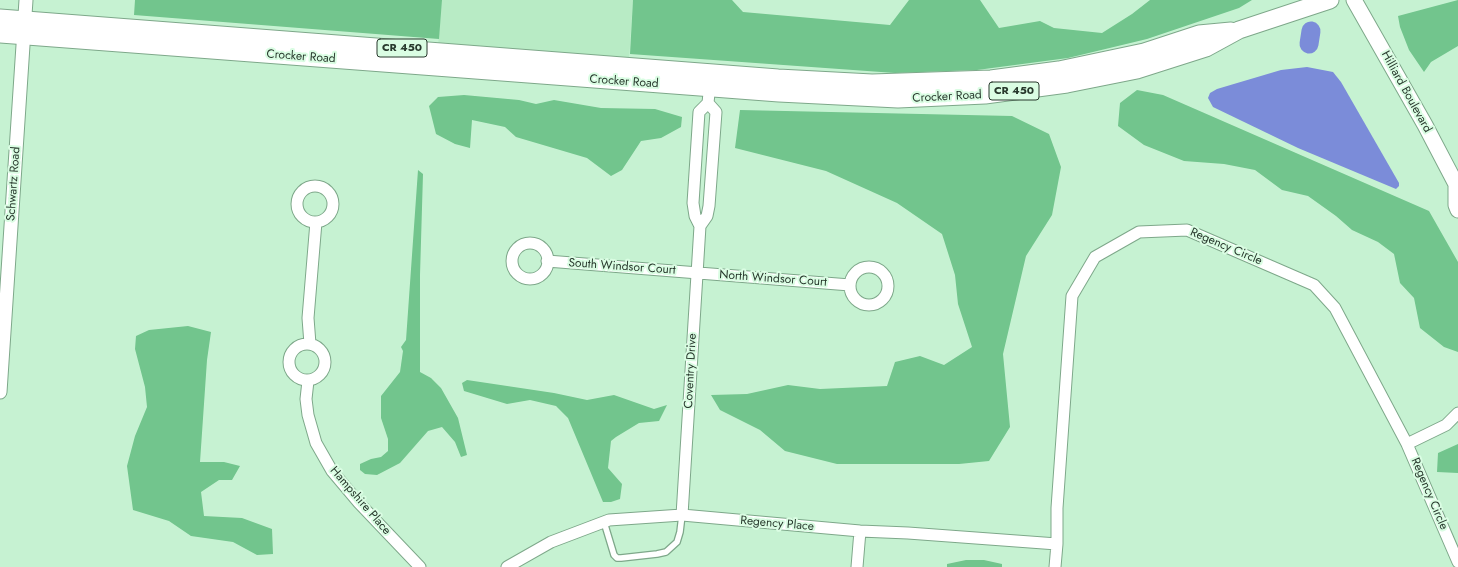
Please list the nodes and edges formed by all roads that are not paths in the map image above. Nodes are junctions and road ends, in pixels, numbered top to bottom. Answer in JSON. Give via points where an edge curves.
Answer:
{"nodes":[{"id":1,"x":26,"y":0,"type":"edge"},
{"id":2,"x":1330,"y":0,"type":"edge"},
{"id":3,"x":1354,"y":0,"type":"edge"},
{"id":4,"x":0,"y":18,"type":"edge"},
{"id":5,"x":24,"y":28,"type":"junction"},
{"id":6,"x":1240,"y":30,"type":"junction"},
{"id":7,"x":0,"y":34,"type":"edge"},
{"id":8,"x":709,"y":88,"type":"junction"},
{"id":9,"x":1457,"y":186,"type":"edge"},
{"id":10,"x":1458,"y":210,"type":"edge"},
{"id":11,"x":316,"y":222,"type":"dead end"},
{"id":12,"x":700,"y":226,"type":"junction"},
{"id":13,"x":547,"y":261,"type":"dead end"},
{"id":14,"x":697,"y":272,"type":"junction"},
{"id":15,"x":850,"y":285,"type":"dead end"},
{"id":16,"x":310,"y":344,"type":"junction"},
{"id":17,"x":308,"y":381,"type":"junction"},
{"id":18,"x":0,"y":392,"type":"edge"},
{"id":19,"x":1458,"y":413,"type":"edge"},
{"id":20,"x":1446,"y":425,"type":"junction"},
{"id":21,"x":1458,"y":425,"type":"edge"},
{"id":22,"x":1407,"y":444,"type":"junction"},
{"id":23,"x":682,"y":515,"type":"junction"},
{"id":24,"x":604,"y":522,"type":"junction"},
{"id":25,"x":860,"y":532,"type":"junction"},
{"id":26,"x":1057,"y":544,"type":"junction"},
{"id":27,"x":1458,"y":562,"type":"edge"},
{"id":28,"x":420,"y":567,"type":"edge"},
{"id":29,"x":507,"y":567,"type":"edge"},
{"id":30,"x":857,"y":567,"type":"edge"},
{"id":31,"x":1055,"y":567,"type":"edge"}],
"edges":[{"from":1,"to":5,"type":"street","name":"Schwartz Road"},
{"from":2,"to":6,"type":"main road","name":"Crocker Road","number":"CR 450"},
{"from":3,"to":9,"type":"main road","name":"Hilliard Boulevard"},
{"from":4,"to":5,"type":"main road","name":"Crocker Road","number":"CR 450"},
{"from":5,"to":7,"type":"main road","name":"Crocker Road"},
{"from":5,"to":8,"type":"main road","name":"Crocker Road","number":"CR 450"},
{"from":5,"to":18,"type":"street","name":"Schwartz Road"},
{"from":6,"to":8,"type":"main road","name":"Crocker Road","number":"CR 450","via":[[1199,34],[1144,52],[1080,66],[991,79],[872,83],[778,78]]},
{"from":6,"to":8,"type":"main road","name":"Crocker Road","number":"CR 450","via":[[1206,48],[1137,70],[1067,84],[985,95],[870,98]]},
{"from":8,"to":12,"type":"street","name":"Coventry Drive","via":[[699,112],[693,203]]},
{"from":8,"to":12,"type":"street","name":"Coventry Drive","via":[[716,112],[709,206],[707,216]]},
{"from":9,"to":10,"type":"main road","name":"Hilliard Boulevard"},
{"from":11,"to":16,"type":"street","via":[[308,318]]},
{"from":12,"to":14,"type":"street","name":"Coventry Drive"},
{"from":13,"to":14,"type":"street","name":"South Windsor Court"},
{"from":14,"to":15,"type":"street","name":"North Windsor Court"},
{"from":14,"to":23,"type":"street","name":"Coventry Drive"},
{"from":16,"to":17,"type":"street","via":[[323,354],[325,366],[319,376]]},
{"from":16,"to":17,"type":"street","via":[[294,350],[289,361],[292,372],[302,380]]},
{"from":17,"to":28,"type":"street","name":"Hampshire Place","via":[[308,414],[316,442],[332,471]]},
{"from":19,"to":20,"type":"street"},
{"from":20,"to":21,"type":"street"},
{"from":20,"to":22,"type":"street"},
{"from":22,"to":26,"type":"street","name":"Regency Circle","via":[[1335,308],[1314,285],[1187,230],[1139,232],[1095,257],[1072,296]]},
{"from":22,"to":27,"type":"street","name":"Regency Circle"},
{"from":23,"to":24,"type":"street","name":"Regency Place"},
{"from":23,"to":24,"type":"lane","via":[[677,542],[666,552],[621,558],[614,555]]},
{"from":23,"to":25,"type":"street","name":"Regency Place"},
{"from":24,"to":29,"type":"street","name":"Regency Place","via":[[551,542]]},
{"from":25,"to":26,"type":"street","name":"Regency Place"},
{"from":25,"to":30,"type":"street"},
{"from":26,"to":31,"type":"street","name":"Regency Circle"}]}
